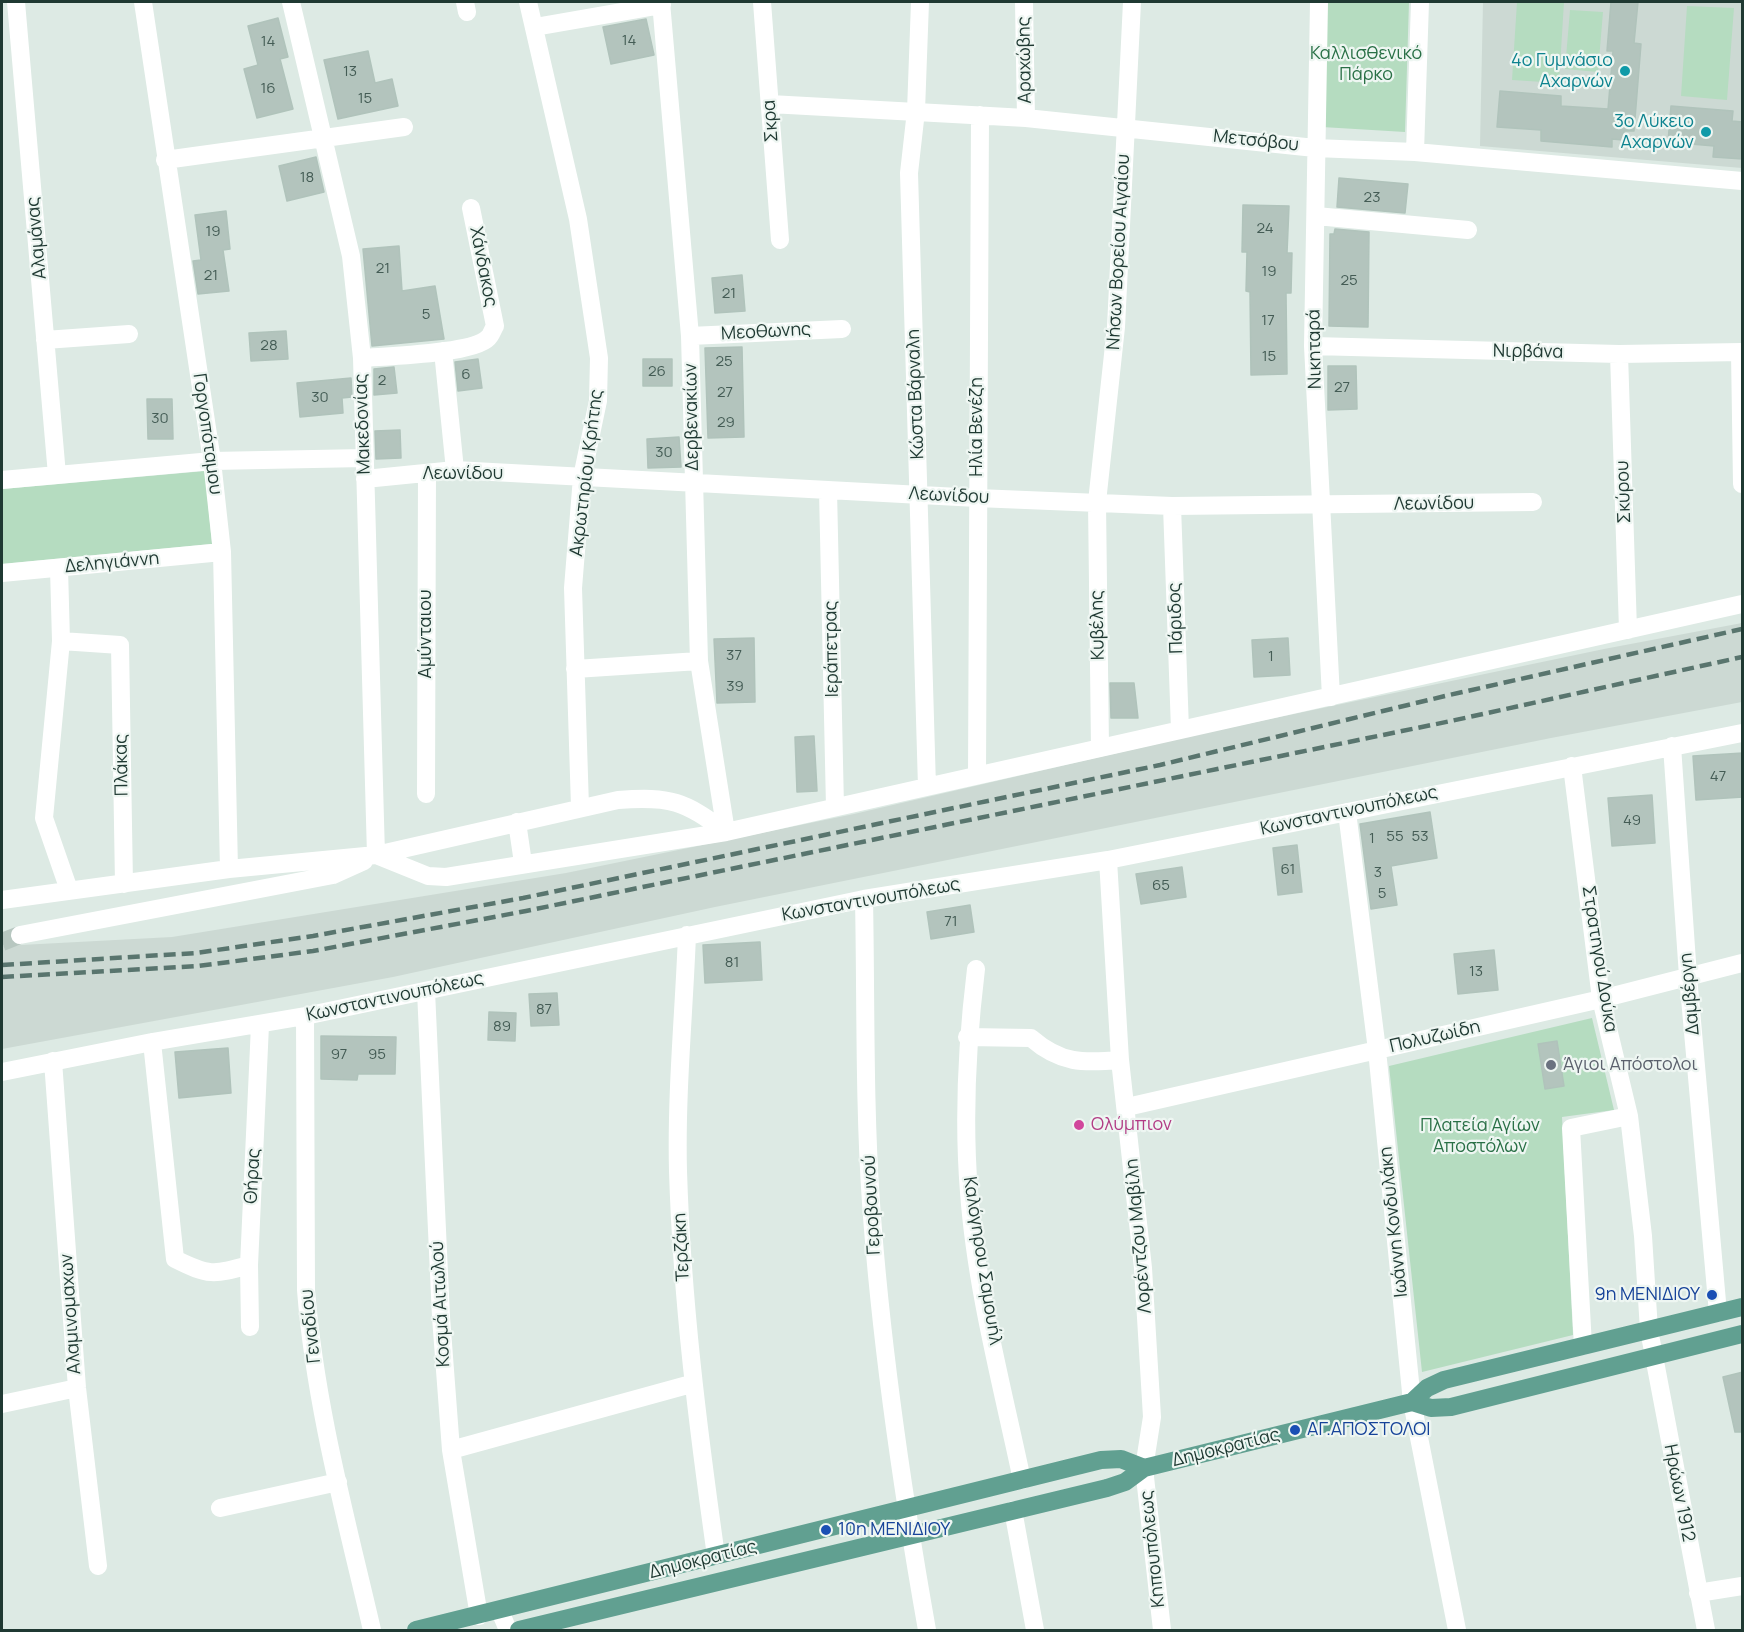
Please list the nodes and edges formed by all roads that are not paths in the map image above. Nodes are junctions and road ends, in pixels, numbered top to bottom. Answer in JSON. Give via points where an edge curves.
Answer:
{"nodes":[{"id":1,"x":16,"y":2,"type":"edge"},
{"id":2,"x":142,"y":2,"type":"edge"},
{"id":3,"x":291,"y":2,"type":"edge"},
{"id":4,"x":528,"y":2,"type":"edge"},
{"id":5,"x":762,"y":2,"type":"edge"},
{"id":6,"x":920,"y":2,"type":"edge"},
{"id":7,"x":1024,"y":2,"type":"edge"},
{"id":8,"x":1132,"y":2,"type":"edge"},
{"id":9,"x":1319,"y":2,"type":"edge"},
{"id":10,"x":1420,"y":2,"type":"edge"},
{"id":11,"x":662,"y":3,"type":"edge"},
{"id":12,"x":535,"y":27,"type":"junction"},
{"id":13,"x":770,"y":104,"type":"junction"},
{"id":14,"x":916,"y":111,"type":"junction"},
{"id":15,"x":980,"y":115,"type":"junction"},
{"id":16,"x":1026,"y":118,"type":"junction"},
{"id":17,"x":404,"y":127,"type":"dead end"},
{"id":18,"x":1126,"y":127,"type":"junction"},
{"id":19,"x":323,"y":138,"type":"junction"},
{"id":20,"x":1315,"y":148,"type":"junction"},
{"id":21,"x":1415,"y":152,"type":"junction"},
{"id":22,"x":165,"y":160,"type":"junction"},
{"id":23,"x":1743,"y":181,"type":"edge"},
{"id":24,"x":471,"y":208,"type":"dead end"},
{"id":25,"x":1316,"y":216,"type":"junction"},
{"id":26,"x":1468,"y":230,"type":"dead end"},
{"id":27,"x":780,"y":240,"type":"dead end"},
{"id":28,"x":842,"y":329,"type":"dead end"},
{"id":29,"x":129,"y":334,"type":"dead end"},
{"id":30,"x":690,"y":336,"type":"junction"},
{"id":31,"x":45,"y":340,"type":"junction"},
{"id":32,"x":1313,"y":346,"type":"junction"},
{"id":33,"x":443,"y":351,"type":"junction"},
{"id":34,"x":1741,"y":352,"type":"edge"},
{"id":35,"x":1619,"y":354,"type":"junction"},
{"id":36,"x":362,"y":358,"type":"junction"},
{"id":37,"x":364,"y":458,"type":"junction"},
{"id":38,"x":212,"y":461,"type":"junction"},
{"id":39,"x":455,"y":470,"type":"junction"},
{"id":40,"x":427,"y":473,"type":"junction"},
{"id":41,"x":57,"y":475,"type":"junction"},
{"id":42,"x":582,"y":477,"type":"junction"},
{"id":43,"x":365,"y":479,"type":"junction"},
{"id":44,"x":2,"y":480,"type":"edge"},
{"id":45,"x":694,"y":484,"type":"junction"},
{"id":46,"x":1743,"y":484,"type":"edge"},
{"id":47,"x":828,"y":490,"type":"junction"},
{"id":48,"x":919,"y":494,"type":"junction"},
{"id":49,"x":977,"y":498,"type":"junction"},
{"id":50,"x":1097,"y":502,"type":"junction"},
{"id":51,"x":1533,"y":502,"type":"dead end"},
{"id":52,"x":1172,"y":506,"type":"junction"},
{"id":53,"x":1320,"y":506,"type":"junction"},
{"id":54,"x":222,"y":552,"type":"junction"},
{"id":55,"x":59,"y":568,"type":"junction"},
{"id":56,"x":2,"y":573,"type":"edge"},
{"id":57,"x":1743,"y":604,"type":"edge"},
{"id":58,"x":1628,"y":630,"type":"junction"},
{"id":59,"x":61,"y":641,"type":"junction"},
{"id":60,"x":699,"y":661,"type":"junction"},
{"id":61,"x":575,"y":669,"type":"junction"},
{"id":62,"x":1331,"y":697,"type":"junction"},
{"id":63,"x":1180,"y":730,"type":"junction"},
{"id":64,"x":1743,"y":733,"type":"edge"},
{"id":65,"x":1672,"y":746,"type":"junction"},
{"id":66,"x":1100,"y":748,"type":"junction"},
{"id":67,"x":1572,"y":766,"type":"junction"},
{"id":68,"x":977,"y":775,"type":"junction"},
{"id":69,"x":927,"y":787,"type":"junction"},
{"id":70,"x":426,"y":794,"type":"dead end"},
{"id":71,"x":580,"y":807,"type":"junction"},
{"id":72,"x":836,"y":807,"type":"junction"},
{"id":73,"x":1347,"y":812,"type":"junction"},
{"id":74,"x":517,"y":822,"type":"junction"},
{"id":75,"x":726,"y":832,"type":"junction"},
{"id":76,"x":376,"y":855,"type":"junction"},
{"id":77,"x":1108,"y":860,"type":"junction"},
{"id":78,"x":523,"y":863,"type":"junction"},
{"id":79,"x":229,"y":869,"type":"junction"},
{"id":80,"x":124,"y":884,"type":"junction"},
{"id":81,"x":69,"y":890,"type":"junction"},
{"id":82,"x":864,"y":899,"type":"junction"},
{"id":83,"x":2,"y":900,"type":"edge"},
{"id":84,"x":20,"y":935,"type":"tunnel mouth"},
{"id":85,"x":687,"y":935,"type":"junction"},
{"id":86,"x":1743,"y":963,"type":"edge"},
{"id":87,"x":976,"y":969,"type":"dead end"},
{"id":88,"x":1688,"y":976,"type":"junction"},
{"id":89,"x":426,"y":991,"type":"junction"},
{"id":90,"x":1601,"y":999,"type":"junction"},
{"id":91,"x":305,"y":1016,"type":"junction"},
{"id":92,"x":260,"y":1025,"type":"junction"},
{"id":93,"x":967,"y":1037,"type":"junction"},
{"id":94,"x":152,"y":1042,"type":"junction"},
{"id":95,"x":1377,"y":1050,"type":"junction"},
{"id":96,"x":1120,"y":1060,"type":"junction"},
{"id":97,"x":53,"y":1061,"type":"junction"},
{"id":98,"x":2,"y":1072,"type":"edge"},
{"id":99,"x":1127,"y":1107,"type":"junction"},
{"id":100,"x":1629,"y":1116,"type":"junction"},
{"id":101,"x":249,"y":1265,"type":"junction"},
{"id":102,"x":1743,"y":1307,"type":"edge"},
{"id":103,"x":1718,"y":1313,"type":"junction"},
{"id":104,"x":250,"y":1327,"type":"dead end"},
{"id":105,"x":1648,"y":1330,"type":"junction"},
{"id":106,"x":1743,"y":1334,"type":"edge"},
{"id":107,"x":1583,"y":1346,"type":"junction"},
{"id":108,"x":1654,"y":1356,"type":"junction"},
{"id":109,"x":692,"y":1384,"type":"junction"},
{"id":110,"x":76,"y":1388,"type":"junction"},
{"id":111,"x":1412,"y":1402,"type":"junction"},
{"id":112,"x":2,"y":1404,"type":"edge"},
{"id":113,"x":451,"y":1450,"type":"junction"},
{"id":114,"x":1144,"y":1468,"type":"junction"},
{"id":115,"x":1022,"y":1480,"type":"junction"},
{"id":116,"x":338,"y":1482,"type":"junction"},
{"id":117,"x":220,"y":1508,"type":"dead end"},
{"id":118,"x":907,"y":1509,"type":"junction"},
{"id":119,"x":1013,"y":1510,"type":"junction"},
{"id":120,"x":910,"y":1536,"type":"junction"},
{"id":121,"x":716,"y":1556,"type":"junction"},
{"id":122,"x":98,"y":1566,"type":"dead end"},
{"id":123,"x":1743,"y":1586,"type":"edge"},
{"id":124,"x":1698,"y":1593,"type":"junction"},
{"id":125,"x":500,"y":1611,"type":"junction"},
{"id":126,"x":479,"y":1616,"type":"junction"},
{"id":127,"x":372,"y":1630,"type":"edge"},
{"id":128,"x":416,"y":1630,"type":"edge"},
{"id":129,"x":508,"y":1630,"type":"edge"},
{"id":130,"x":519,"y":1630,"type":"edge"},
{"id":131,"x":927,"y":1630,"type":"edge"},
{"id":132,"x":1035,"y":1630,"type":"edge"},
{"id":133,"x":1162,"y":1630,"type":"edge"},
{"id":134,"x":1457,"y":1630,"type":"edge"},
{"id":135,"x":1706,"y":1630,"type":"edge"}],
"edges":[{"from":1,"to":31,"type":"street","name":"Αλαμάνας"},
{"from":2,"to":22,"type":"street","name":"Γοργοπόταμου"},
{"from":3,"to":19,"type":"street","name":"Μακεδονίας"},
{"from":4,"to":12,"type":"street","name":"Ακρωτηρίου Κρήτης"},
{"from":5,"to":13,"type":"street","name":"Σκρα"},
{"from":6,"to":14,"type":"street","name":"Κώστα Βάρναλη"},
{"from":7,"to":16,"type":"street","name":"Αραχώβης"},
{"from":8,"to":18,"type":"street","name":"Νήσων Βορείου Αιγαίου"},
{"from":9,"to":20,"type":"street","name":"Νικηταρά"},
{"from":10,"to":21,"type":"street"},
{"from":11,"to":12,"type":"street"},
{"from":11,"to":30,"type":"street","name":"Δερβενακίων"},
{"from":12,"to":42,"type":"street","name":"Ακρωτηρίου Κρήτης","via":[[578,219],[595,321],[598,401]]},
{"from":13,"to":14,"type":"street","name":"Μετσόβου"},
{"from":13,"to":27,"type":"street","name":"Σκρα"},
{"from":14,"to":15,"type":"street","name":"Μετσόβου"},
{"from":14,"to":48,"type":"street","name":"Κώστα Βάρναλη","via":[[909,173]]},
{"from":15,"to":16,"type":"street","name":"Μετσόβου"},
{"from":15,"to":49,"type":"street","name":"Ηλία Βενέζη"},
{"from":16,"to":18,"type":"street","name":"Μετσόβου"},
{"from":17,"to":19,"type":"street"},
{"from":18,"to":20,"type":"street","name":"Μετσόβου"},
{"from":18,"to":50,"type":"street","name":"Νήσων Βορείου Αιγαίου","via":[[1116,327]]},
{"from":19,"to":22,"type":"street"},
{"from":19,"to":36,"type":"street","name":"Μακεδονίας","via":[[351,256]]},
{"from":20,"to":21,"type":"street","name":"Μετσόβου"},
{"from":20,"to":25,"type":"street","name":"Νικηταρά"},
{"from":21,"to":23,"type":"street","name":"Μετσόβου"},
{"from":22,"to":38,"type":"street","name":"Γοργοπόταμου"},
{"from":24,"to":33,"type":"street","name":"Χάνδακος","via":[[495,326],[488,339]]},
{"from":25,"to":26,"type":"street"},
{"from":25,"to":32,"type":"street","name":"Νικηταρά"},
{"from":28,"to":30,"type":"street","name":"Μεοθωνης"},
{"from":29,"to":31,"type":"street"},
{"from":30,"to":45,"type":"street","name":"Δερβενακίων"},
{"from":31,"to":41,"type":"street","name":"Αλαμάνας"},
{"from":32,"to":35,"type":"street","name":"Νιρβάνα"},
{"from":32,"to":53,"type":"street","name":"Νικηταρά"},
{"from":33,"to":36,"type":"street","name":"Χάνδακος"},
{"from":33,"to":39,"type":"street"},
{"from":34,"to":35,"type":"street","name":"Νιρβάνα"},
{"from":34,"to":46,"type":"street"},
{"from":35,"to":58,"type":"street","name":"Σκύρου"},
{"from":36,"to":37,"type":"street","name":"Μακεδονίας"},
{"from":37,"to":38,"type":"street"},
{"from":37,"to":43,"type":"street","name":"Μακεδονίας"},
{"from":38,"to":41,"type":"street"},
{"from":38,"to":54,"type":"street","name":"Γοργοπόταμου"},
{"from":39,"to":40,"type":"street","name":"Λεωνίδου"},
{"from":39,"to":42,"type":"street","name":"Λεωνίδου"},
{"from":40,"to":43,"type":"street","name":"Λεωνίδου"},
{"from":40,"to":70,"type":"street","name":"Αμύνταιου"},
{"from":41,"to":44,"type":"street"},
{"from":42,"to":45,"type":"street","name":"Λεωνίδου"},
{"from":42,"to":61,"type":"street","name":"Ακρωτηρίου Κρήτης","via":[[573,588]]},
{"from":43,"to":76,"type":"street","name":"Μακεδονίας"},
{"from":45,"to":47,"type":"street","name":"Λεωνίδου"},
{"from":45,"to":60,"type":"street","name":"Δερβενακίων"},
{"from":47,"to":48,"type":"street","name":"Λεωνίδου"},
{"from":47,"to":72,"type":"street","name":"Ιεράπετρας"},
{"from":48,"to":49,"type":"street","name":"Λεωνίδου"},
{"from":48,"to":69,"type":"street","name":"Κώστα Βάρναλη"},
{"from":49,"to":50,"type":"street","name":"Λεωνίδου"},
{"from":49,"to":68,"type":"street","name":"Ηλία Βενέζη"},
{"from":50,"to":52,"type":"street","name":"Λεωνίδου"},
{"from":50,"to":66,"type":"street","name":"Κυβέλης"},
{"from":51,"to":53,"type":"street","name":"Λεωνίδου"},
{"from":52,"to":53,"type":"street","name":"Λεωνίδου"},
{"from":52,"to":63,"type":"street","name":"Πάριδος"},
{"from":53,"to":62,"type":"street","name":"Νικηταρά"},
{"from":54,"to":55,"type":"street","name":"Δεληγιάννη"},
{"from":54,"to":79,"type":"street","name":"Γοργοπόταμου"},
{"from":55,"to":56,"type":"street","name":"Δεληγιάννη"},
{"from":55,"to":59,"type":"street"},
{"from":57,"to":58,"type":"street"},
{"from":58,"to":62,"type":"street"},
{"from":59,"to":80,"type":"street","name":"Πλάκας","via":[[120,645]]},
{"from":59,"to":81,"type":"street","via":[[44,818]]},
{"from":60,"to":61,"type":"street"},
{"from":60,"to":75,"type":"street","name":"Δερβενακίων"},
{"from":61,"to":71,"type":"street","name":"Ακρωτηρίου Κρήτης"},
{"from":62,"to":63,"type":"street"},
{"from":63,"to":66,"type":"street"},
{"from":64,"to":65,"type":"street","name":"Κωνσταντινουπόλεως"},
{"from":65,"to":67,"type":"street","name":"Κωνσταντινουπόλεως"},
{"from":65,"to":88,"type":"street","name":"Δαμβέργη"},
{"from":66,"to":68,"type":"street"},
{"from":67,"to":73,"type":"street","name":"Κωνσταντινουπόλεως"},
{"from":67,"to":90,"type":"street","name":"Στρατηγού Δούκα"},
{"from":68,"to":69,"type":"street"},
{"from":69,"to":72,"type":"street"},
{"from":71,"to":74,"type":"street"},
{"from":71,"to":75,"type":"street","via":[[648,798],[671,801],[693,807]]},
{"from":72,"to":75,"type":"street"},
{"from":73,"to":77,"type":"street","name":"Κωνσταντινουπόλεως"},
{"from":73,"to":95,"type":"street","name":"Ιωάννη Κονδυλάκη"},
{"from":74,"to":76,"type":"street"},
{"from":74,"to":78,"type":"street"},
{"from":75,"to":78,"type":"street"},
{"from":76,"to":78,"type":"street","via":[[428,876],[446,877]]},
{"from":76,"to":79,"type":"street"},
{"from":76,"to":84,"type":"street","via":[[333,876]]},
{"from":77,"to":82,"type":"street","name":"Κωνσταντινουπόλεως"},
{"from":77,"to":96,"type":"street","name":"Λορέντζου Μαβίλη"},
{"from":79,"to":80,"type":"street"},
{"from":80,"to":81,"type":"street"},
{"from":81,"to":83,"type":"street"},
{"from":82,"to":85,"type":"street","name":"Κωνσταντινουπόλεως"},
{"from":82,"to":118,"type":"street","name":"Γεροβουνού","via":[[870,1200],[879,1306]]},
{"from":85,"to":89,"type":"street","name":"Κωνσταντινουπόλεως"},
{"from":85,"to":109,"type":"street","name":"Τερζάκη","via":[[678,1169]]},
{"from":86,"to":88,"type":"street","name":"Πολυζωίδη"},
{"from":87,"to":93,"type":"street","name":"Καλόγηρου Σαμουήλ"},
{"from":88,"to":90,"type":"street","name":"Πολυζωίδη"},
{"from":88,"to":103,"type":"street","name":"Δαμβέργη"},
{"from":89,"to":91,"type":"street","name":"Κωνσταντινουπόλεως"},
{"from":89,"to":113,"type":"street","name":"Κοσμά Αιτωλού"},
{"from":90,"to":95,"type":"street","name":"Πολυζωίδη"},
{"from":90,"to":100,"type":"street","name":"Στρατηγού Δούκα"},
{"from":91,"to":92,"type":"street","name":"Κωνσταντινουπόλεως"},
{"from":91,"to":116,"type":"street","name":"Γεναδίου","via":[[308,1312],[317,1383]]},
{"from":92,"to":94,"type":"street","name":"Κωνσταντινουπόλεως"},
{"from":92,"to":101,"type":"street","name":"Θήρας"},
{"from":93,"to":96,"type":"street","via":[[1031,1038],[1041,1047],[1079,1064]]},
{"from":93,"to":115,"type":"street","name":"Καλόγηρου Σαμουήλ","via":[[967,1156],[973,1227]]},
{"from":94,"to":97,"type":"street","name":"Κωνσταντινουπόλεως"},
{"from":94,"to":101,"type":"street","via":[[175,1259],[204,1273]]},
{"from":95,"to":99,"type":"street","name":"Πολυζωίδη"},
{"from":95,"to":111,"type":"street","name":"Ιωάννη Κονδυλάκη"},
{"from":96,"to":99,"type":"street","name":"Λορέντζου Μαβίλη"},
{"from":97,"to":98,"type":"street","name":"Κωνσταντινουπόλεως"},
{"from":97,"to":110,"type":"street","name":"Αλαμινομαχων"},
{"from":99,"to":114,"type":"street","name":"Λορέντζου Μαβίλη","via":[[1143,1268],[1152,1417]]},
{"from":100,"to":105,"type":"street","name":"Στρατηγού Δούκα","via":[[1643,1236]]},
{"from":100,"to":107,"type":"street","via":[[1571,1128]]},
{"from":101,"to":104,"type":"street","name":"Θήρας"},
{"from":102,"to":103,"type":"main road","name":"Δημοκρατίας"},
{"from":103,"to":105,"type":"main road","name":"Δημοκρατίας"},
{"from":105,"to":107,"type":"main road","name":"Δημοκρατίας"},
{"from":105,"to":108,"type":"street"},
{"from":106,"to":108,"type":"main road","name":"Δημοκρατίας"},
{"from":107,"to":111,"type":"main road","name":"Δημοκρατίας","via":[[1444,1380],[1427,1388]]},
{"from":108,"to":111,"type":"main road","name":"Δημοκρατίας","via":[[1451,1407],[1431,1408]]},
{"from":108,"to":124,"type":"street","name":"Ηρώων 1912"},
{"from":109,"to":113,"type":"street"},
{"from":109,"to":121,"type":"street","name":"Τερζάκη"},
{"from":110,"to":112,"type":"street"},
{"from":110,"to":122,"type":"street","name":"Αλαμινομαχων"},
{"from":111,"to":114,"type":"main road","name":"Δημοκρατίας"},
{"from":111,"to":134,"type":"street","name":"Ιωάννη Κονδυλάκη"},
{"from":113,"to":126,"type":"street","name":"Κοσμά Αιτωλού"},
{"from":114,"to":115,"type":"main road","name":"Δημοκρατίας","via":[[1120,1459],[1101,1460]]},
{"from":114,"to":119,"type":"main road","name":"Δημοκρατίας","via":[[1125,1482],[1107,1488]]},
{"from":114,"to":133,"type":"street","name":"Κηπουπόλεως"},
{"from":115,"to":118,"type":"main road","name":"Δημοκρατίας"},
{"from":116,"to":117,"type":"street"},
{"from":116,"to":127,"type":"street","name":"Γεναδίου"},
{"from":118,"to":120,"type":"street"},
{"from":118,"to":121,"type":"main road","name":"Δημοκρατίας"},
{"from":119,"to":120,"type":"main road","name":"Δημοκρατίας"},
{"from":119,"to":132,"type":"street"},
{"from":120,"to":130,"type":"main road","name":"Δημοκρατίας"},
{"from":120,"to":131,"type":"street"},
{"from":121,"to":125,"type":"main road","name":"Δημοκρατίας"},
{"from":123,"to":124,"type":"street"},
{"from":124,"to":135,"type":"street","name":"Ηρώων 1912"},
{"from":125,"to":126,"type":"main road","name":"Δημοκρατίας"},
{"from":125,"to":129,"type":"street"},
{"from":126,"to":128,"type":"main road","name":"Δημοκρατίας"}]}
